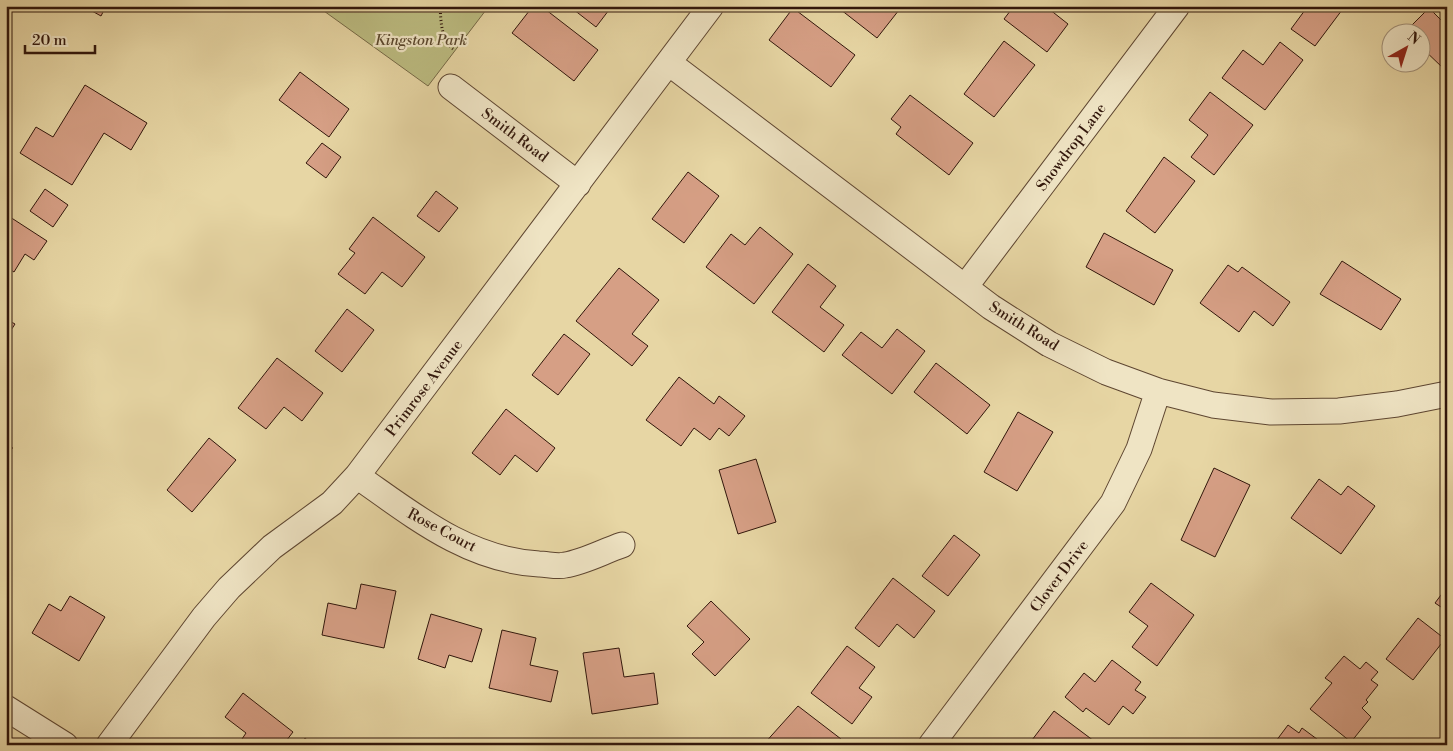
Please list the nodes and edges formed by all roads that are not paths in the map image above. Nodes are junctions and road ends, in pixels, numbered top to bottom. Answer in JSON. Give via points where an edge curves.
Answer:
{"nodes":[{"id":1,"x":712,"y":6,"type":"edge"},
{"id":2,"x":1177,"y":6,"type":"edge"},
{"id":3,"x":669,"y":63,"type":"junction"},
{"id":4,"x":452,"y":88,"type":"dead end"},
{"id":5,"x":578,"y":184,"type":"junction"},
{"id":6,"x":965,"y":287,"type":"junction"},
{"id":7,"x":1158,"y":391,"type":"junction"},
{"id":8,"x":1447,"y":394,"type":"edge"},
{"id":9,"x":357,"y":476,"type":"junction"},
{"id":10,"x":622,"y":545,"type":"dead end"},
{"id":11,"x":6,"y":708,"type":"edge"},
{"id":12,"x":65,"y":745,"type":"edge"},
{"id":13,"x":110,"y":745,"type":"edge"},
{"id":14,"x":932,"y":745,"type":"edge"}],
"edges":[{"from":1,"to":3,"type":"street","name":"Primrose Avenue"},
{"from":2,"to":6,"type":"street","name":"Snowdrop Lane"},
{"from":3,"to":5,"type":"street","name":"Primrose Avenue"},
{"from":3,"to":6,"type":"street","name":"Smith Road"},
{"from":4,"to":5,"type":"street","name":"Smith Road"},
{"from":5,"to":9,"type":"street","name":"Primrose Avenue"},
{"from":6,"to":7,"type":"street","name":"Smith Road","via":[[1049,344],[1106,372]]},
{"from":7,"to":8,"type":"street","name":"Smith Road","via":[[1213,405],[1271,412],[1339,411]]},
{"from":7,"to":14,"type":"street","name":"Clover Drive","via":[[1139,449],[1113,503]]},
{"from":9,"to":10,"type":"street","name":"Rose Court","via":[[413,517],[464,546],[491,555],[526,563],[565,565]]},
{"from":9,"to":13,"type":"street","name":"Primrose Avenue","via":[[332,503],[272,547],[228,588]]},
{"from":11,"to":12,"type":"street"}]}
